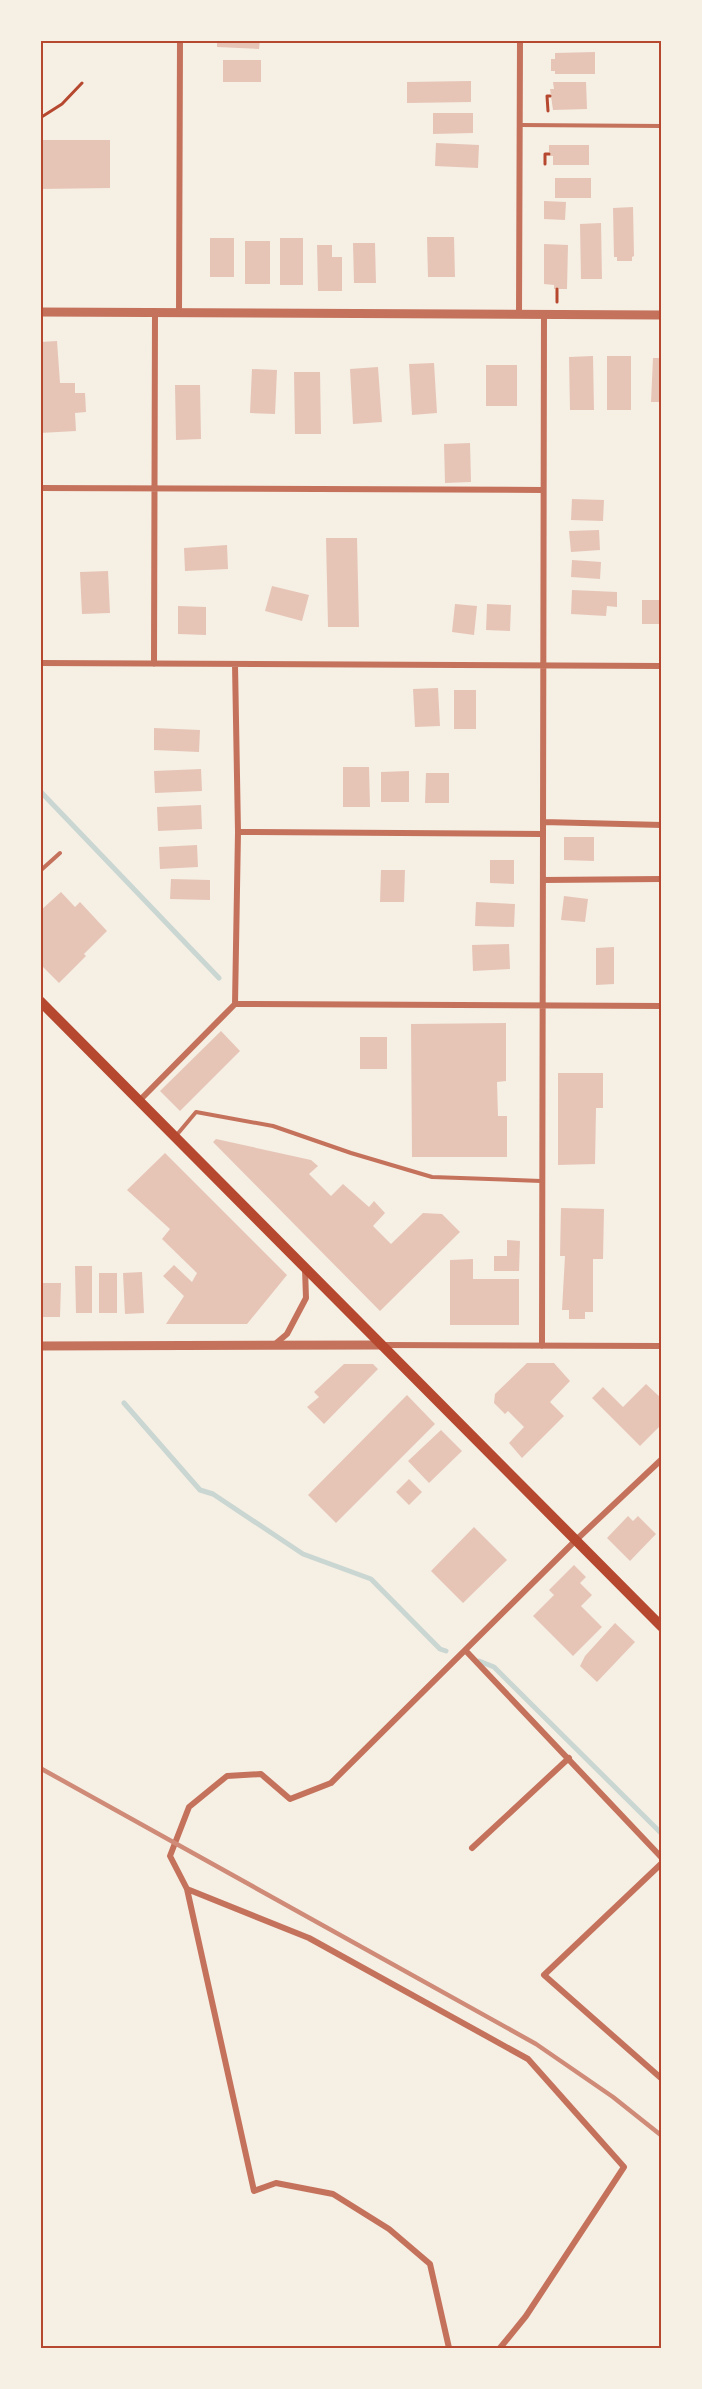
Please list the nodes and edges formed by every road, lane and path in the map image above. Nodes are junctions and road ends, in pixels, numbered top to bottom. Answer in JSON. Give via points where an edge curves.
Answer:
{"nodes":[{"id":1,"x":180,"y":40,"type":"edge"},
{"id":2,"x":520,"y":40,"type":"edge"},
{"id":3,"x":82,"y":83,"type":"dead end"},
{"id":4,"x":550,"y":96,"type":"dead end"},
{"id":5,"x":548,"y":111,"type":"dead end"},
{"id":6,"x":40,"y":118,"type":"edge"},
{"id":7,"x":520,"y":125,"type":"junction"},
{"id":8,"x":662,"y":126,"type":"edge"},
{"id":9,"x":549,"y":154,"type":"dead end"},
{"id":10,"x":545,"y":164,"type":"dead end"},
{"id":11,"x":557,"y":289,"type":"dead end"},
{"id":12,"x":558,"y":302,"type":"dead end"},
{"id":13,"x":40,"y":312,"type":"edge"},
{"id":14,"x":155,"y":313,"type":"junction"},
{"id":15,"x":179,"y":313,"type":"junction"},
{"id":16,"x":519,"y":314,"type":"junction"},
{"id":17,"x":544,"y":315,"type":"junction"},
{"id":18,"x":662,"y":315,"type":"edge"},
{"id":19,"x":40,"y":488,"type":"edge"},
{"id":20,"x":154,"y":488,"type":"junction"},
{"id":21,"x":543,"y":490,"type":"junction"},
{"id":22,"x":40,"y":663,"type":"edge"},
{"id":23,"x":154,"y":664,"type":"junction"},
{"id":24,"x":235,"y":664,"type":"junction"},
{"id":25,"x":543,"y":666,"type":"junction"},
{"id":26,"x":662,"y":666,"type":"edge"},
{"id":27,"x":543,"y":822,"type":"junction"},
{"id":28,"x":662,"y":825,"type":"edge"},
{"id":29,"x":238,"y":832,"type":"junction"},
{"id":30,"x":543,"y":834,"type":"junction"},
{"id":31,"x":60,"y":853,"type":"dead end"},
{"id":32,"x":40,"y":872,"type":"edge"},
{"id":33,"x":662,"y":879,"type":"edge"},
{"id":34,"x":543,"y":880,"type":"junction"},
{"id":35,"x":40,"y":1001,"type":"edge"},
{"id":36,"x":235,"y":1004,"type":"junction"},
{"id":37,"x":543,"y":1005,"type":"junction"},
{"id":38,"x":662,"y":1006,"type":"edge"},
{"id":39,"x":140,"y":1100,"type":"junction"},
{"id":40,"x":175,"y":1137,"type":"junction"},
{"id":41,"x":541,"y":1181,"type":"junction"},
{"id":42,"x":305,"y":1269,"type":"junction"},
{"id":43,"x":274,"y":1344,"type":"junction"},
{"id":44,"x":380,"y":1345,"type":"junction"},
{"id":45,"x":40,"y":1346,"type":"edge"},
{"id":46,"x":542,"y":1346,"type":"junction"},
{"id":47,"x":662,"y":1346,"type":"edge"},
{"id":48,"x":662,"y":1459,"type":"edge"},
{"id":49,"x":575,"y":1541,"type":"junction"},
{"id":50,"x":662,"y":1627,"type":"edge"},
{"id":51,"x":466,"y":1651,"type":"junction"},
{"id":52,"x":570,"y":1758,"type":"junction"},
{"id":53,"x":472,"y":1848,"type":"dead end"},
{"id":54,"x":662,"y":1860,"type":"edge"},
{"id":55,"x":187,"y":1889,"type":"junction"},
{"id":56,"x":662,"y":2079,"type":"edge"},
{"id":57,"x":449,"y":2349,"type":"edge"},
{"id":58,"x":500,"y":2349,"type":"edge"}],
"edges":[{"from":1,"to":15,"type":"street"},
{"from":2,"to":7,"type":"street"},
{"from":3,"to":6,"type":"path","via":[[62,104]]},
{"from":4,"to":5,"type":"path"},
{"from":7,"to":8,"type":"lane"},
{"from":7,"to":16,"type":"street"},
{"from":9,"to":10,"type":"path","via":[[545,154]]},
{"from":11,"to":12,"type":"path"},
{"from":13,"to":14,"type":"street"},
{"from":14,"to":15,"type":"street"},
{"from":14,"to":20,"type":"street"},
{"from":15,"to":16,"type":"street"},
{"from":16,"to":17,"type":"street"},
{"from":17,"to":18,"type":"street"},
{"from":17,"to":21,"type":"street"},
{"from":19,"to":20,"type":"street"},
{"from":20,"to":21,"type":"street"},
{"from":20,"to":23,"type":"street"},
{"from":21,"to":25,"type":"street"},
{"from":22,"to":23,"type":"street"},
{"from":23,"to":24,"type":"street"},
{"from":24,"to":25,"type":"street"},
{"from":24,"to":29,"type":"street"},
{"from":25,"to":26,"type":"street"},
{"from":25,"to":27,"type":"street"},
{"from":27,"to":28,"type":"street"},
{"from":27,"to":30,"type":"street"},
{"from":29,"to":30,"type":"street"},
{"from":29,"to":36,"type":"street"},
{"from":30,"to":34,"type":"street"},
{"from":31,"to":32,"type":"lane"},
{"from":33,"to":34,"type":"street"},
{"from":34,"to":37,"type":"street"},
{"from":35,"to":39,"type":"main road"},
{"from":36,"to":37,"type":"street"},
{"from":36,"to":39,"type":"street"},
{"from":37,"to":38,"type":"street"},
{"from":37,"to":41,"type":"street"},
{"from":39,"to":40,"type":"main road"},
{"from":40,"to":41,"type":"lane","via":[[196,1112],[273,1126],[432,1177]]},
{"from":40,"to":42,"type":"main road"},
{"from":41,"to":46,"type":"street"},
{"from":42,"to":43,"type":"street","via":[[306,1298],[287,1334]]},
{"from":42,"to":44,"type":"main road"},
{"from":43,"to":44,"type":"street"},
{"from":43,"to":45,"type":"street"},
{"from":44,"to":46,"type":"street"},
{"from":44,"to":49,"type":"main road"},
{"from":46,"to":47,"type":"street"},
{"from":48,"to":49,"type":"street"},
{"from":49,"to":50,"type":"main road"},
{"from":49,"to":51,"type":"street"},
{"from":51,"to":52,"type":"street"},
{"from":51,"to":55,"type":"street","via":[[331,1783],[290,1799],[261,1774],[226,1776],[189,1808],[176,1838],[171,1856]]},
{"from":52,"to":53,"type":"street"},
{"from":52,"to":54,"type":"street"},
{"from":54,"to":56,"type":"street","via":[[544,1975]]},
{"from":55,"to":57,"type":"street","via":[[254,2191],[276,2183],[333,2194],[389,2229],[430,2264]]},
{"from":55,"to":58,"type":"street","via":[[309,1938],[528,2059],[624,2167]]}]}
